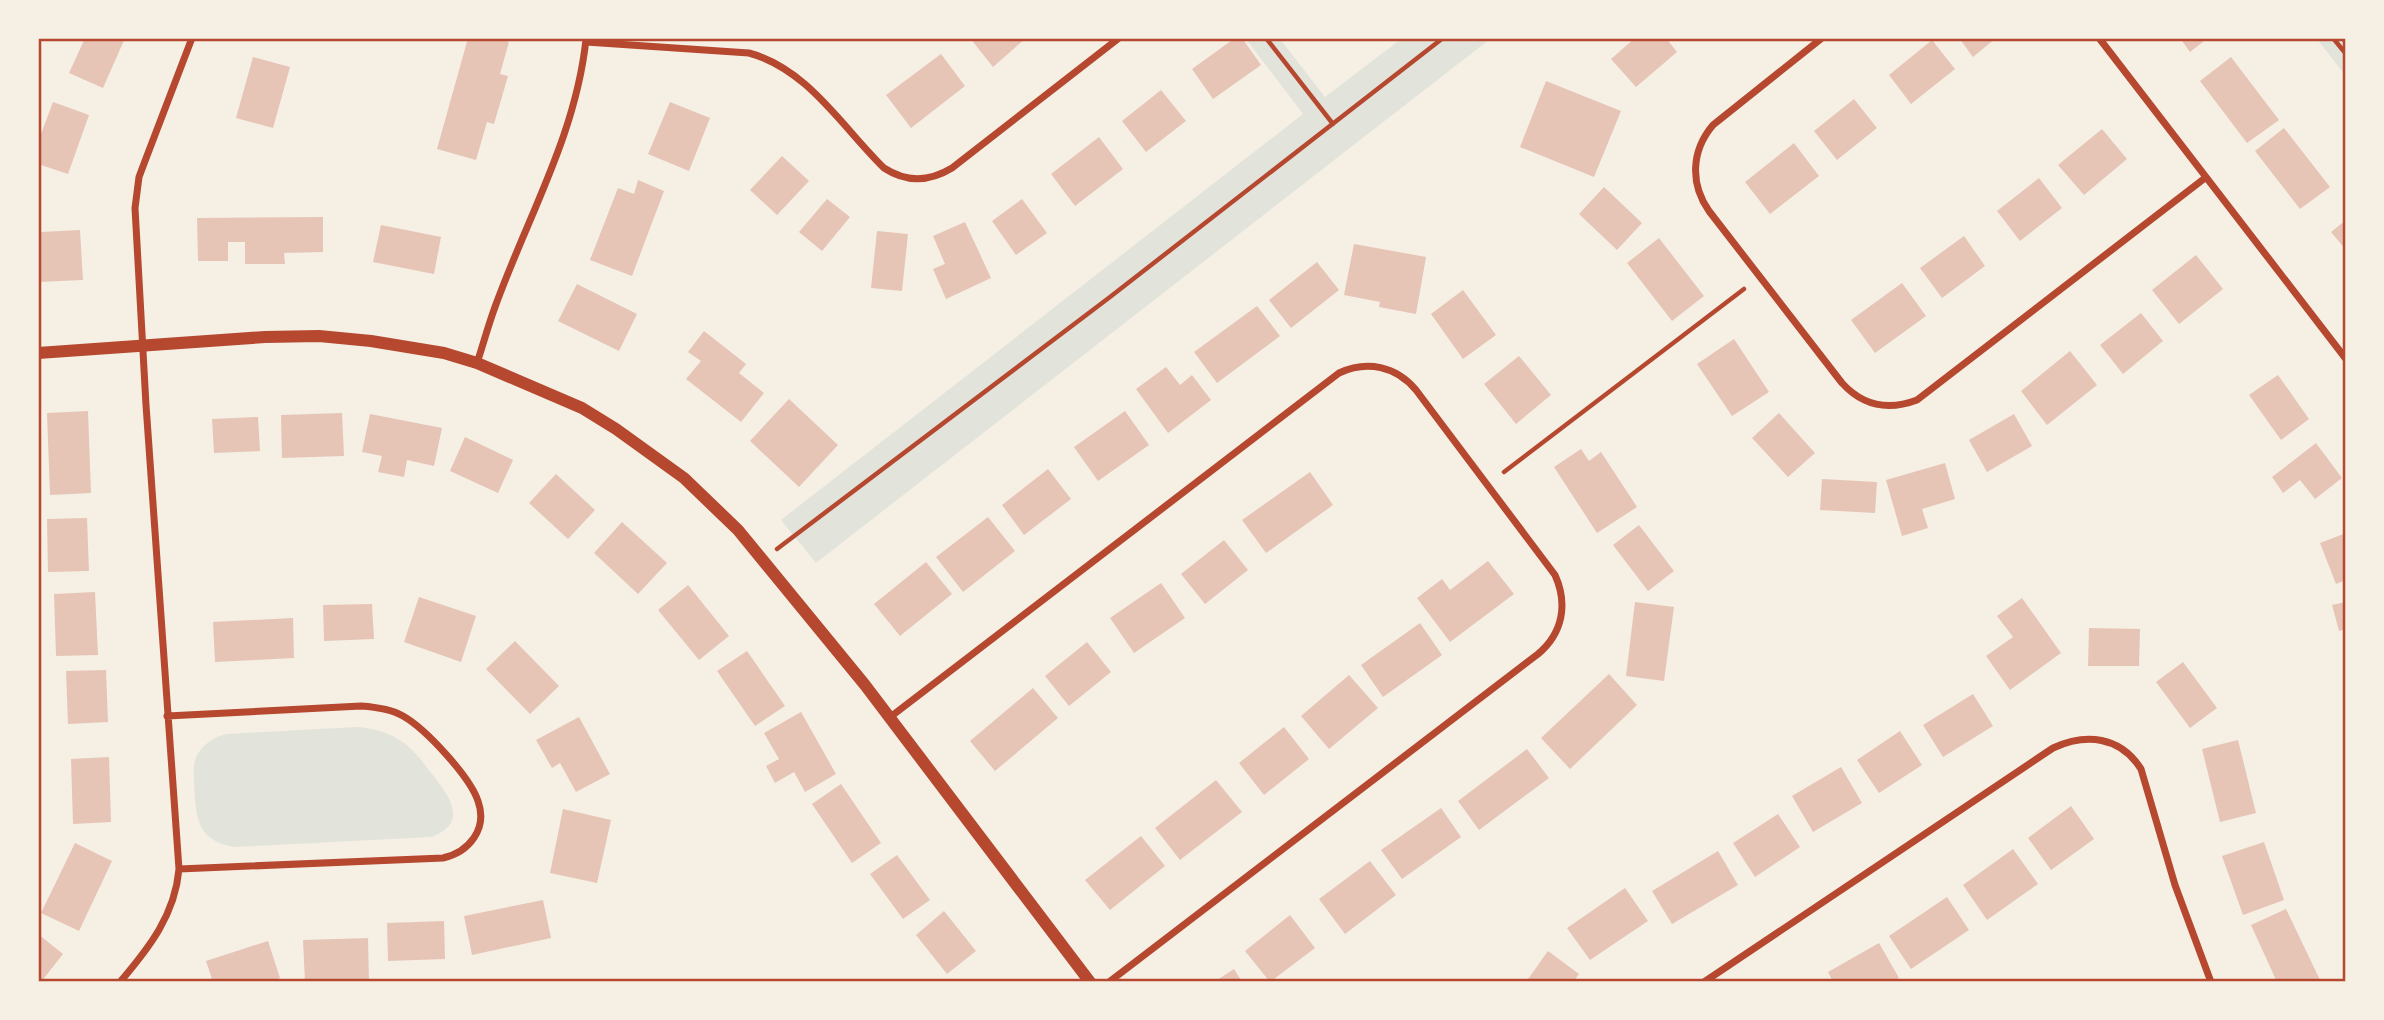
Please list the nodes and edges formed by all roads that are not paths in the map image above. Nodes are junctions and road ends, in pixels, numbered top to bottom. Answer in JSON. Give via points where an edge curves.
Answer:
{"nodes":[{"id":1,"x":192,"y":38,"type":"edge"},
{"id":2,"x":1119,"y":38,"type":"edge"},
{"id":3,"x":1822,"y":38,"type":"edge"},
{"id":4,"x":2099,"y":38,"type":"edge"},
{"id":5,"x":586,"y":40,"type":"edge"},
{"id":6,"x":2206,"y":178,"type":"junction"},
{"id":7,"x":144,"y":345,"type":"junction"},
{"id":8,"x":38,"y":353,"type":"edge"},
{"id":9,"x":2346,"y":359,"type":"edge"},
{"id":10,"x":477,"y":363,"type":"junction"},
{"id":11,"x":167,"y":716,"type":"junction"},
{"id":12,"x":890,"y":718,"type":"junction"},
{"id":13,"x":179,"y":869,"type":"junction"},
{"id":14,"x":120,"y":982,"type":"edge"},
{"id":15,"x":1090,"y":982,"type":"edge"},
{"id":16,"x":1109,"y":982,"type":"edge"},
{"id":17,"x":1704,"y":982,"type":"edge"},
{"id":18,"x":2211,"y":982,"type":"edge"}],
"edges":[{"from":1,"to":7,"type":"street","via":[[136,192]]},
{"from":2,"to":5,"type":"street","via":[[952,168],[917,180],[884,168],[796,75],[774,61],[749,53]]},
{"from":3,"to":6,"type":"street","via":[[1713,125],[1698,152],[1695,173],[1709,211],[1842,383],[1866,402],[1887,407],[1917,400]]},
{"from":4,"to":6,"type":"street"},
{"from":5,"to":10,"type":"street","via":[[566,131]]},
{"from":6,"to":9,"type":"street"},
{"from":7,"to":8,"type":"street"},
{"from":7,"to":10,"type":"street","via":[[319,337],[394,344]]},
{"from":7,"to":11,"type":"street"},
{"from":10,"to":12,"type":"street","via":[[582,408],[684,478],[768,565]]},
{"from":11,"to":13,"type":"street"},
{"from":11,"to":13,"type":"street","via":[[361,706],[389,710],[413,722],[434,741],[478,800],[480,810],[478,831],[469,846],[443,858]]},
{"from":12,"to":15,"type":"street"},
{"from":12,"to":16,"type":"street","via":[[1339,373],[1366,365],[1385,368],[1416,390],[1555,575],[1563,603],[1557,631],[1538,654]]},
{"from":13,"to":14,"type":"street","via":[[159,933]]},
{"from":17,"to":18,"type":"street","via":[[2053,748],[2095,738],[2122,749],[2141,769],[2175,885]]}]}
